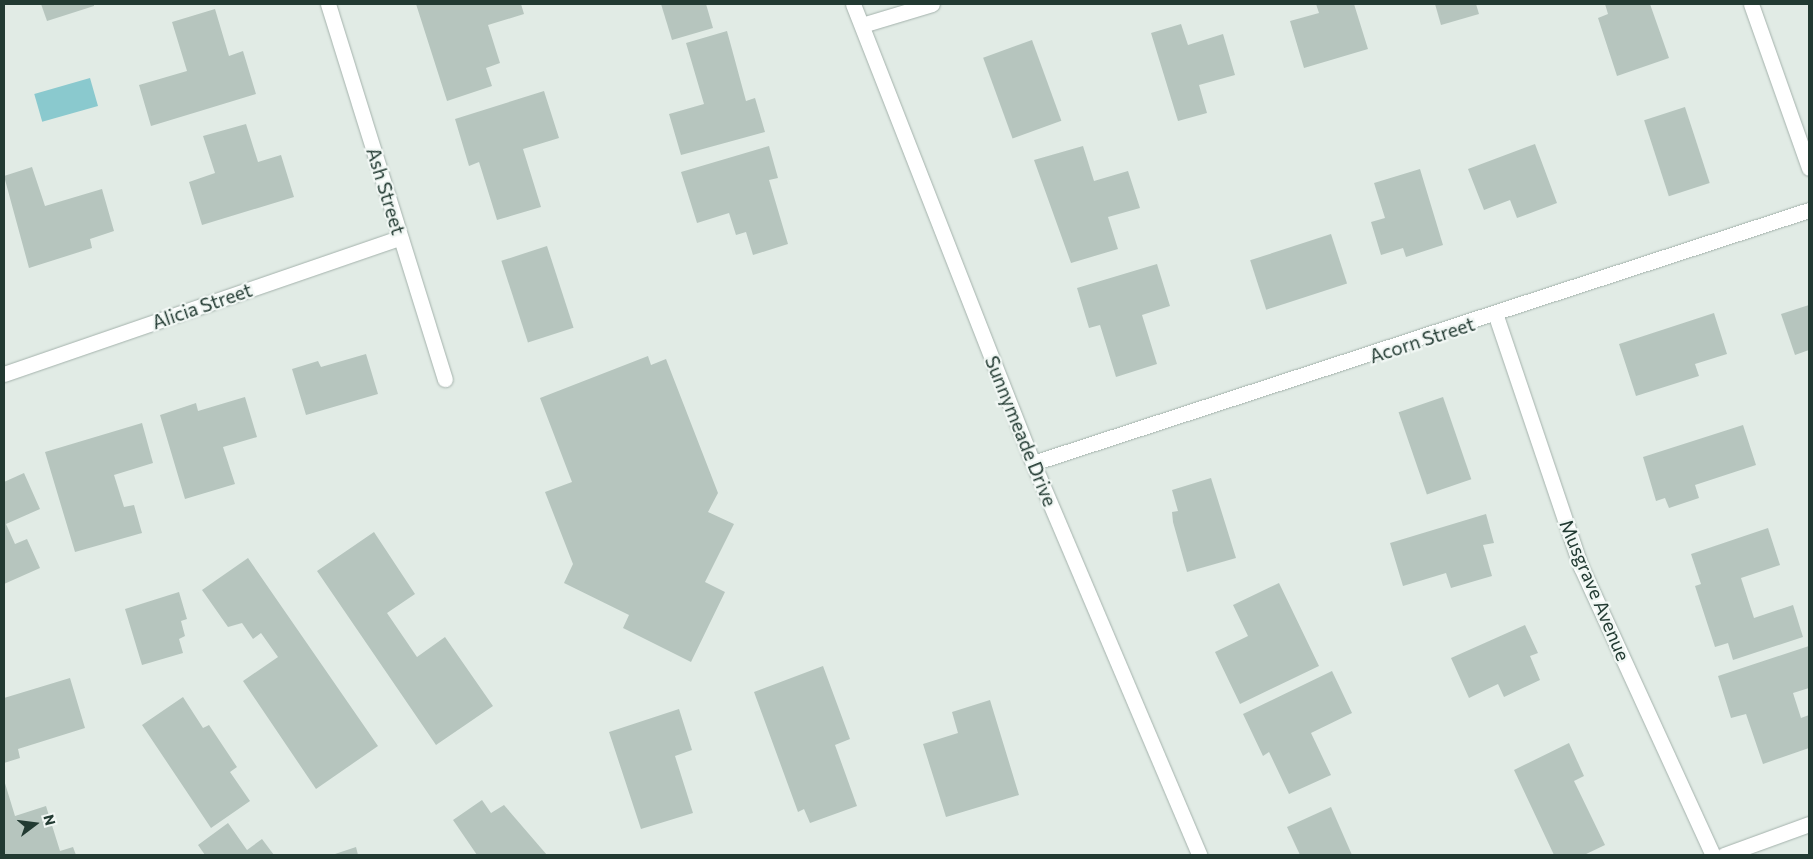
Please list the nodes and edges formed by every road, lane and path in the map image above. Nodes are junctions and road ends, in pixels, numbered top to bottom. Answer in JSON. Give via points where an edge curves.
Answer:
{"nodes":[{"id":1,"x":328,"y":4,"type":"edge"},
{"id":2,"x":853,"y":4,"type":"edge"},
{"id":3,"x":932,"y":4,"type":"edge"},
{"id":4,"x":1751,"y":4,"type":"edge"},
{"id":5,"x":862,"y":25,"type":"junction"},
{"id":6,"x":1809,"y":168,"type":"edge"},
{"id":7,"x":1809,"y":210,"type":"edge"},
{"id":8,"x":400,"y":238,"type":"junction"},
{"id":9,"x":1496,"y":316,"type":"junction"},
{"id":10,"x":4,"y":374,"type":"edge"},
{"id":11,"x":445,"y":379,"type":"dead end"},
{"id":12,"x":1033,"y":464,"type":"junction"},
{"id":13,"x":1809,"y":824,"type":"edge"},
{"id":14,"x":1198,"y":855,"type":"edge"},
{"id":15,"x":1713,"y":855,"type":"edge"},
{"id":16,"x":1724,"y":855,"type":"edge"}],
"edges":[{"from":1,"to":8,"type":"street","name":"Ash Street"},
{"from":2,"to":5,"type":"street","name":"Sunnymeade Drive"},
{"from":3,"to":5,"type":"street"},
{"from":4,"to":6,"type":"street"},
{"from":5,"to":12,"type":"street","name":"Sunnymeade Drive"},
{"from":7,"to":9,"type":"street","name":"Acorn Street"},
{"from":8,"to":10,"type":"street","name":"Alicia Street"},
{"from":8,"to":11,"type":"street","name":"Ash Street"},
{"from":9,"to":12,"type":"street","name":"Acorn Street"},
{"from":9,"to":15,"type":"street","name":"Musgrave Avenue","via":[[1581,567]]},
{"from":12,"to":14,"type":"street","name":"Sunnymeade Drive"},
{"from":13,"to":16,"type":"street"}]}
